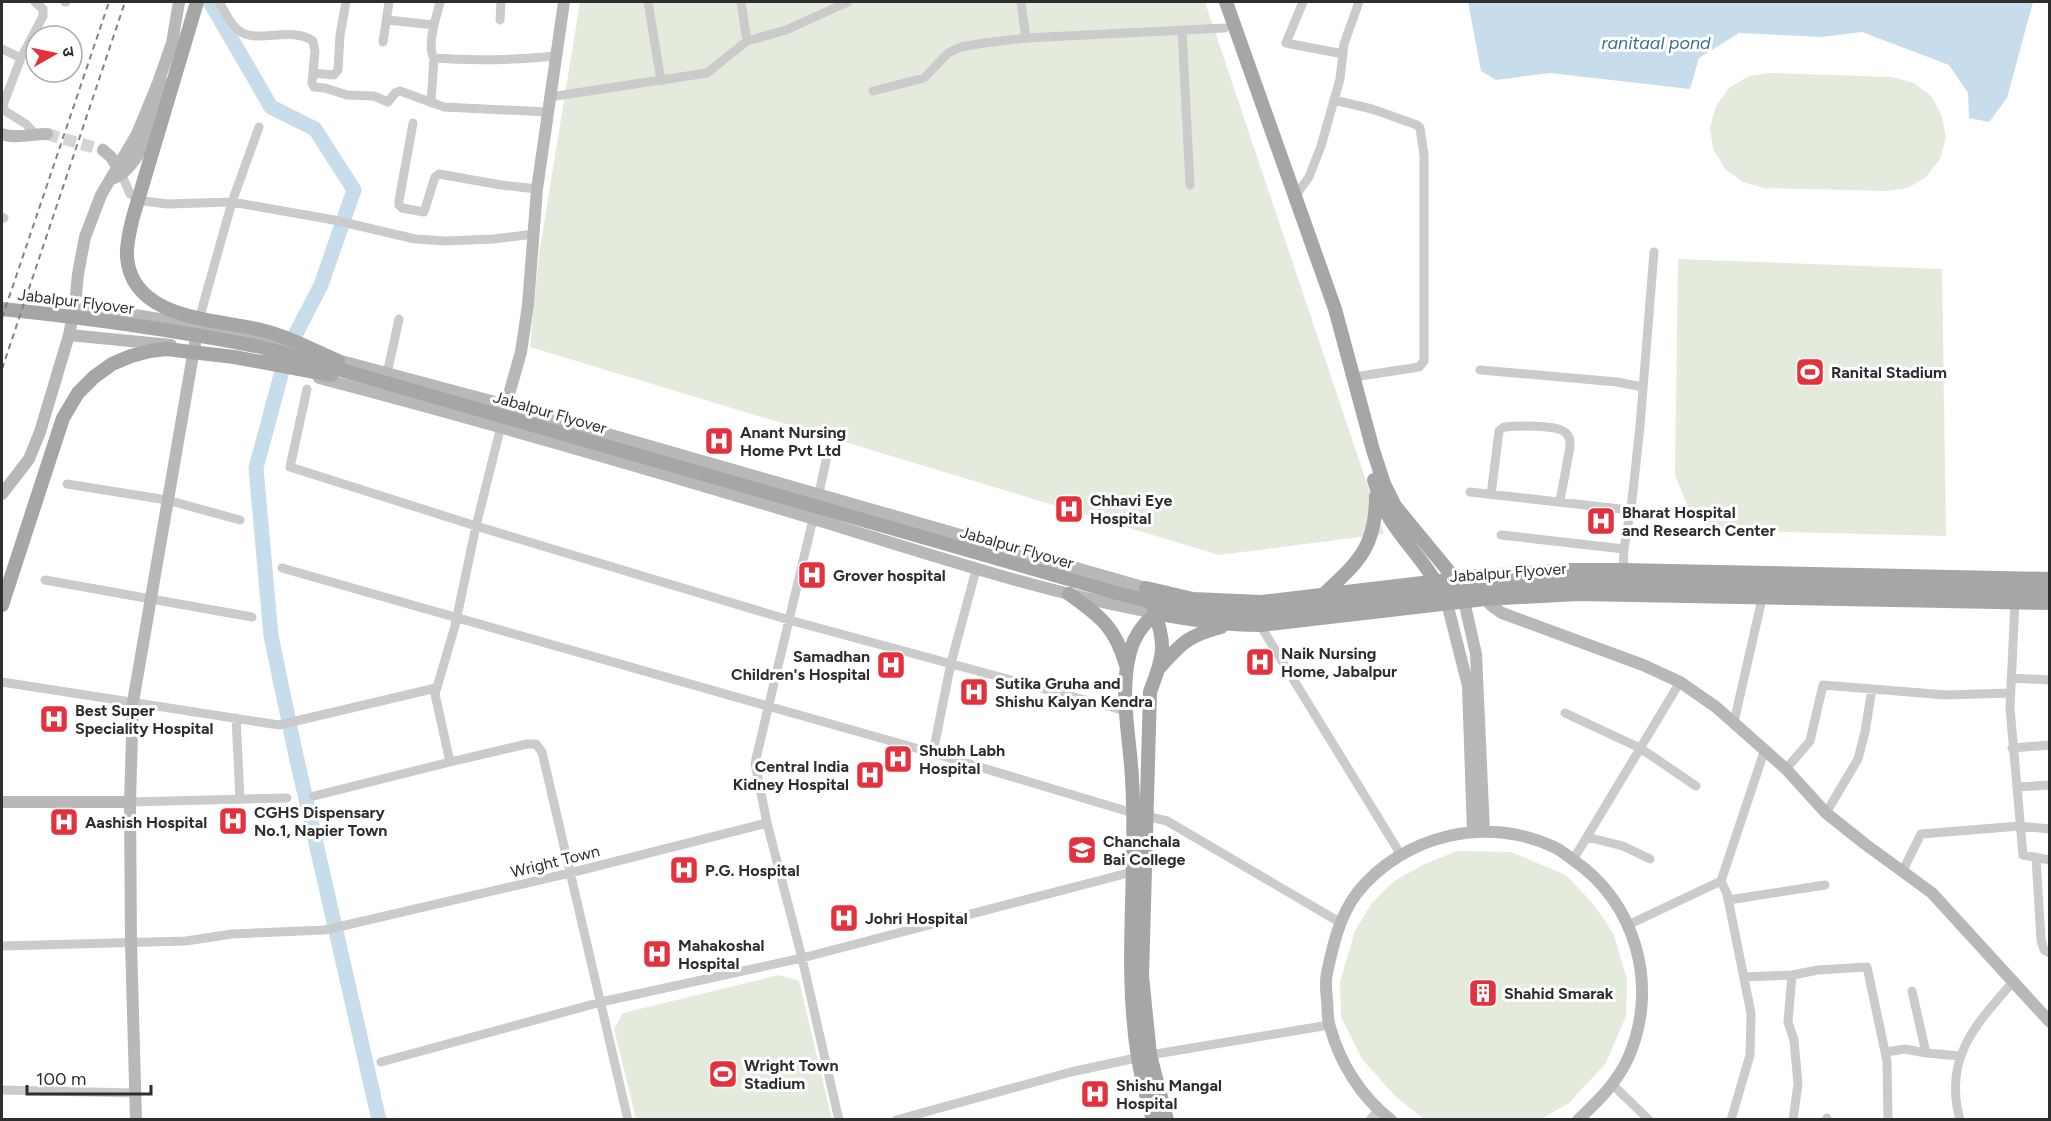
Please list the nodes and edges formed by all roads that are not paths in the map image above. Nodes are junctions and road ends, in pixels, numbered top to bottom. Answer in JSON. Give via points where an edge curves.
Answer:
{"nodes":[{"id":1,"x":35,"y":2,"type":"edge"},
{"id":2,"x":179,"y":2,"type":"edge"},
{"id":3,"x":185,"y":2,"type":"edge"},
{"id":4,"x":196,"y":2,"type":"edge"},
{"id":5,"x":219,"y":2,"type":"edge"},
{"id":6,"x":346,"y":2,"type":"edge"},
{"id":7,"x":389,"y":2,"type":"edge"},
{"id":8,"x":440,"y":2,"type":"edge"},
{"id":9,"x":501,"y":2,"type":"edge"},
{"id":10,"x":564,"y":2,"type":"edge"},
{"id":11,"x":648,"y":2,"type":"edge"},
{"id":12,"x":741,"y":2,"type":"edge"},
{"id":13,"x":848,"y":2,"type":"edge"},
{"id":14,"x":1021,"y":2,"type":"edge"},
{"id":15,"x":1216,"y":2,"type":"edge"},
{"id":16,"x":1226,"y":2,"type":"edge"},
{"id":17,"x":1304,"y":2,"type":"edge"},
{"id":18,"x":1359,"y":2,"type":"edge"},
{"id":19,"x":500,"y":20,"type":"dead end"},
{"id":20,"x":387,"y":21,"type":"junction"},
{"id":21,"x":434,"y":25,"type":"junction"},
{"id":22,"x":1225,"y":28,"type":"junction"},
{"id":23,"x":1182,"y":30,"type":"junction"},
{"id":24,"x":1026,"y":38,"type":"junction"},
{"id":25,"x":747,"y":41,"type":"junction"},
{"id":26,"x":383,"y":42,"type":"dead end"},
{"id":27,"x":2,"y":49,"type":"edge"},
{"id":28,"x":1343,"y":54,"type":"junction"},
{"id":29,"x":556,"y":56,"type":"junction"},
{"id":30,"x":21,"y":58,"type":"junction"},
{"id":31,"x":434,"y":58,"type":"junction"},
{"id":32,"x":313,"y":73,"type":"junction"},
{"id":33,"x":661,"y":81,"type":"junction"},
{"id":34,"x":873,"y":91,"type":"dead end"},
{"id":35,"x":550,"y":97,"type":"junction"},
{"id":36,"x":1335,"y":100,"type":"junction"},
{"id":37,"x":431,"y":103,"type":"junction"},
{"id":38,"x":547,"y":112,"type":"junction"},
{"id":39,"x":413,"y":123,"type":"dead end"},
{"id":40,"x":259,"y":126,"type":"dead end"},
{"id":41,"x":2,"y":134,"type":"edge"},
{"id":42,"x":41,"y":134,"type":"joint"},
{"id":43,"x":103,"y":150,"type":"tunnel mouth"},
{"id":44,"x":117,"y":173,"type":"junction"},
{"id":45,"x":1190,"y":185,"type":"dead end"},
{"id":46,"x":537,"y":189,"type":"junction"},
{"id":47,"x":1294,"y":198,"type":"junction"},
{"id":48,"x":232,"y":202,"type":"junction"},
{"id":49,"x":534,"y":234,"type":"junction"},
{"id":50,"x":1654,"y":252,"type":"dead end"},
{"id":51,"x":75,"y":305,"type":"junction"},
{"id":52,"x":2,"y":309,"type":"edge"},
{"id":53,"x":399,"y":319,"type":"dead end"},
{"id":54,"x":198,"y":326,"type":"junction"},
{"id":55,"x":69,"y":335,"type":"junction"},
{"id":56,"x":193,"y":347,"type":"junction"},
{"id":57,"x":1480,"y":370,"type":"dead end"},
{"id":58,"x":387,"y":374,"type":"junction"},
{"id":59,"x":358,"y":375,"type":"junction"},
{"id":60,"x":1354,"y":377,"type":"junction"},
{"id":61,"x":1643,"y":387,"type":"junction"},
{"id":62,"x":306,"y":389,"type":"dead end"},
{"id":63,"x":506,"y":405,"type":"junction"},
{"id":64,"x":501,"y":426,"type":"junction"},
{"id":65,"x":828,"y":451,"type":"dead end"},
{"id":66,"x":67,"y":484,"type":"dead end"},
{"id":67,"x":1376,"y":485,"type":"junction"},
{"id":68,"x":1470,"y":492,"type":"dead end"},
{"id":69,"x":2,"y":494,"type":"edge"},
{"id":70,"x":820,"y":494,"type":"junction"},
{"id":71,"x":1491,"y":495,"type":"junction"},
{"id":72,"x":167,"y":500,"type":"junction"},
{"id":73,"x":1560,"y":501,"type":"junction"},
{"id":74,"x":1629,"y":510,"type":"junction"},
{"id":75,"x":812,"y":519,"type":"junction"},
{"id":76,"x":240,"y":520,"type":"dead end"},
{"id":77,"x":476,"y":526,"type":"junction"},
{"id":78,"x":1501,"y":535,"type":"dead end"},
{"id":79,"x":1624,"y":549,"type":"junction"},
{"id":80,"x":282,"y":567,"type":"dead end"},
{"id":81,"x":976,"y":570,"type":"junction"},
{"id":82,"x":1622,"y":570,"type":"junction"},
{"id":83,"x":1481,"y":576,"type":"junction"},
{"id":84,"x":1948,"y":578,"type":"junction"},
{"id":85,"x":1455,"y":579,"type":"junction"},
{"id":86,"x":2049,"y":579,"type":"edge"},
{"id":87,"x":45,"y":580,"type":"dead end"},
{"id":88,"x":1436,"y":582,"type":"junction"},
{"id":89,"x":1146,"y":588,"type":"junction"},
{"id":90,"x":2049,"y":592,"type":"edge"},
{"id":91,"x":1623,"y":593,"type":"junction"},
{"id":92,"x":1069,"y":594,"type":"junction"},
{"id":93,"x":1323,"y":595,"type":"junction"},
{"id":94,"x":1179,"y":597,"type":"junction"},
{"id":95,"x":1485,"y":599,"type":"junction"},
{"id":96,"x":1762,"y":599,"type":"junction"},
{"id":97,"x":151,"y":600,"type":"junction"},
{"id":98,"x":1464,"y":601,"type":"junction"},
{"id":99,"x":1947,"y":601,"type":"junction"},
{"id":100,"x":2015,"y":602,"type":"junction"},
{"id":101,"x":1448,"y":603,"type":"junction"},
{"id":102,"x":2049,"y":603,"type":"edge"},
{"id":103,"x":2,"y":605,"type":"edge"},
{"id":104,"x":1155,"y":613,"type":"junction"},
{"id":105,"x":252,"y":617,"type":"dead end"},
{"id":106,"x":456,"y":618,"type":"junction"},
{"id":107,"x":789,"y":620,"type":"junction"},
{"id":108,"x":1228,"y":625,"type":"junction"},
{"id":109,"x":1260,"y":625,"type":"junction"},
{"id":110,"x":951,"y":663,"type":"junction"},
{"id":111,"x":1127,"y":667,"type":"junction"},
{"id":112,"x":1159,"y":668,"type":"junction"},
{"id":113,"x":2011,"y":678,"type":"junction"},
{"id":114,"x":2049,"y":680,"type":"edge"},
{"id":115,"x":2,"y":682,"type":"edge"},
{"id":116,"x":1680,"y":682,"type":"junction"},
{"id":117,"x":436,"y":688,"type":"junction"},
{"id":118,"x":1872,"y":689,"type":"junction"},
{"id":119,"x":2010,"y":693,"type":"junction"},
{"id":120,"x":133,"y":702,"type":"junction"},
{"id":121,"x":769,"y":707,"type":"junction"},
{"id":122,"x":1126,"y":711,"type":"junction"},
{"id":123,"x":1564,"y":713,"type":"dead end"},
{"id":124,"x":236,"y":718,"type":"junction"},
{"id":125,"x":1734,"y":722,"type":"junction"},
{"id":126,"x":2049,"y":745,"type":"edge"},
{"id":127,"x":1640,"y":748,"type":"junction"},
{"id":128,"x":2012,"y":748,"type":"junction"},
{"id":129,"x":1765,"y":749,"type":"junction"},
{"id":130,"x":933,"y":753,"type":"junction"},
{"id":131,"x":450,"y":762,"type":"junction"},
{"id":132,"x":1786,"y":769,"type":"junction"},
{"id":133,"x":2049,"y":785,"type":"edge"},
{"id":134,"x":1696,"y":786,"type":"dead end"},
{"id":135,"x":2017,"y":787,"type":"junction"},
{"id":136,"x":314,"y":796,"type":"dead end"},
{"id":137,"x":287,"y":798,"type":"dead end"},
{"id":138,"x":240,"y":799,"type":"junction"},
{"id":139,"x":2,"y":802,"type":"edge"},
{"id":140,"x":130,"y":802,"type":"junction"},
{"id":141,"x":1826,"y":813,"type":"junction"},
{"id":142,"x":1140,"y":815,"type":"junction"},
{"id":143,"x":767,"y":823,"type":"junction"},
{"id":144,"x":2020,"y":826,"type":"junction"},
{"id":145,"x":2049,"y":829,"type":"edge"},
{"id":146,"x":1478,"y":832,"type":"junction"},
{"id":147,"x":1587,"y":837,"type":"junction"},
{"id":148,"x":1401,"y":855,"type":"junction"},
{"id":149,"x":2036,"y":857,"type":"junction"},
{"id":150,"x":1650,"y":859,"type":"dead end"},
{"id":151,"x":1573,"y":860,"type":"junction"},
{"id":152,"x":2049,"y":860,"type":"edge"},
{"id":153,"x":1139,"y":871,"type":"junction"},
{"id":154,"x":1902,"y":872,"type":"junction"},
{"id":155,"x":570,"y":873,"type":"junction"},
{"id":156,"x":1721,"y":881,"type":"junction"},
{"id":157,"x":1825,"y":885,"type":"dead end"},
{"id":158,"x":1728,"y":900,"type":"junction"},
{"id":159,"x":1341,"y":923,"type":"junction"},
{"id":160,"x":1628,"y":925,"type":"junction"},
{"id":161,"x":131,"y":943,"type":"junction"},
{"id":162,"x":2,"y":946,"type":"edge"},
{"id":163,"x":2049,"y":953,"type":"edge"},
{"id":164,"x":802,"y":958,"type":"junction"},
{"id":165,"x":1792,"y":975,"type":"junction"},
{"id":166,"x":1744,"y":977,"type":"junction"},
{"id":167,"x":2012,"y":983,"type":"junction"},
{"id":168,"x":1912,"y":991,"type":"dead end"},
{"id":169,"x":601,"y":1002,"type":"junction"},
{"id":170,"x":2049,"y":1022,"type":"edge"},
{"id":171,"x":1329,"y":1025,"type":"junction"},
{"id":172,"x":1886,"y":1052,"type":"junction"},
{"id":173,"x":1926,"y":1053,"type":"junction"},
{"id":174,"x":1144,"y":1056,"type":"junction"},
{"id":175,"x":1960,"y":1056,"type":"junction"},
{"id":176,"x":381,"y":1062,"type":"dead end"},
{"id":177,"x":1612,"y":1084,"type":"junction"},
{"id":178,"x":2,"y":1090,"type":"edge"},
{"id":179,"x":136,"y":1093,"type":"junction"},
{"id":180,"x":1374,"y":1115,"type":"edge"},
{"id":181,"x":136,"y":1119,"type":"edge"},
{"id":182,"x":628,"y":1119,"type":"edge"},
{"id":183,"x":839,"y":1119,"type":"edge"},
{"id":184,"x":896,"y":1119,"type":"edge"},
{"id":185,"x":1153,"y":1119,"type":"edge"},
{"id":186,"x":1167,"y":1119,"type":"edge"},
{"id":187,"x":1391,"y":1119,"type":"edge"},
{"id":188,"x":1578,"y":1119,"type":"edge"},
{"id":189,"x":1649,"y":1119,"type":"edge"},
{"id":190,"x":1731,"y":1119,"type":"edge"},
{"id":191,"x":1793,"y":1119,"type":"edge"},
{"id":192,"x":1887,"y":1119,"type":"edge"},
{"id":193,"x":1960,"y":1119,"type":"edge"}],
"edges":[{"from":1,"to":30,"type":"street","via":[[44,11]]},
{"from":2,"to":44,"type":"street","via":[[172,43],[158,83]]},
{"from":3,"to":44,"type":"street","via":[[180,44],[144,142],[134,162]]},
{"from":4,"to":59,"type":"main road","via":[[133,217],[127,245],[133,277],[141,290],[168,310],[265,331],[348,365]]},
{"from":5,"to":32,"type":"street","via":[[236,29],[246,35],[303,36],[313,41]]},
{"from":6,"to":32,"type":"street","via":[[338,70],[334,75]]},
{"from":7,"to":20,"type":"street"},
{"from":8,"to":21,"type":"street"},
{"from":9,"to":19,"type":"street"},
{"from":10,"to":29,"type":"street"},
{"from":11,"to":33,"type":"street"},
{"from":12,"to":25,"type":"street"},
{"from":13,"to":25,"type":"street","via":[[786,30]]},
{"from":14,"to":24,"type":"street"},
{"from":15,"to":22,"type":"main road"},
{"from":16,"to":47,"type":"main road"},
{"from":17,"to":28,"type":"street","via":[[1286,43]]},
{"from":18,"to":28,"type":"street"},
{"from":20,"to":21,"type":"street"},
{"from":20,"to":26,"type":"street"},
{"from":21,"to":31,"type":"street"},
{"from":22,"to":23,"type":"street"},
{"from":22,"to":67,"type":"main road","via":[[1324,303]]},
{"from":23,"to":24,"type":"street"},
{"from":23,"to":45,"type":"street"},
{"from":24,"to":34,"type":"street","via":[[953,50],[924,78]]},
{"from":25,"to":33,"type":"street","via":[[707,73]]},
{"from":27,"to":30,"type":"street"},
{"from":28,"to":36,"type":"street"},
{"from":29,"to":31,"type":"street","via":[[517,60]]},
{"from":29,"to":35,"type":"street"},
{"from":30,"to":42,"type":"street","via":[[3,105],[8,113]]},
{"from":31,"to":37,"type":"street"},
{"from":32,"to":37,"type":"street","via":[[314,87],[340,94],[374,96],[388,102],[400,91]]},
{"from":33,"to":35,"type":"street"},
{"from":35,"to":38,"type":"street"},
{"from":36,"to":47,"type":"street","via":[[1309,177]]},
{"from":36,"to":60,"type":"street","via":[[1417,125],[1424,155],[1424,361],[1419,367]]},
{"from":37,"to":38,"type":"street"},
{"from":38,"to":46,"type":"street"},
{"from":39,"to":46,"type":"street","via":[[399,201],[402,208],[424,212],[439,174]]},
{"from":40,"to":48,"type":"street"},
{"from":41,"to":42,"type":"street"},
{"from":43,"to":44,"type":"street"},
{"from":44,"to":48,"type":"street","via":[[130,194],[143,201]]},
{"from":44,"to":51,"type":"street","via":[[101,195],[85,237]]},
{"from":46,"to":49,"type":"street"},
{"from":47,"to":60,"type":"main road","via":[[1335,309]]},
{"from":48,"to":49,"type":"street","via":[[415,239],[446,241]]},
{"from":48,"to":54,"type":"street"},
{"from":49,"to":63,"type":"street","via":[[523,341]]},
{"from":50,"to":61,"type":"street"},
{"from":51,"to":54,"type":"street"},
{"from":51,"to":55,"type":"street"},
{"from":52,"to":59,"type":"main road","name":"Jabalpur Flyover","via":[[196,334],[261,347]]},
{"from":53,"to":58,"type":"street"},
{"from":54,"to":56,"type":"street"},
{"from":54,"to":58,"type":"street"},
{"from":55,"to":56,"type":"street"},
{"from":55,"to":69,"type":"street","via":[[35,446]]},
{"from":56,"to":64,"type":"street"},
{"from":56,"to":72,"type":"street"},
{"from":57,"to":61,"type":"street"},
{"from":58,"to":63,"type":"street"},
{"from":59,"to":90,"type":"main road","name":"Jabalpur Flyover","via":[[1117,593],[1197,611],[1253,613],[1506,586],[1581,583]]},
{"from":59,"to":103,"type":"main road","via":[[339,376],[166,349],[112,364],[78,393],[63,418]]},
{"from":60,"to":85,"type":"main road","via":[[1384,484],[1395,506]]},
{"from":61,"to":74,"type":"street"},
{"from":62,"to":77,"type":"street","via":[[290,467]]},
{"from":63,"to":64,"type":"street"},
{"from":63,"to":70,"type":"street"},
{"from":64,"to":75,"type":"street"},
{"from":64,"to":77,"type":"street"},
{"from":65,"to":70,"type":"street"},
{"from":66,"to":72,"type":"street"},
{"from":67,"to":88,"type":"main road","via":[[1391,520]]},
{"from":67,"to":93,"type":"main road","via":[[1376,517],[1367,547],[1352,568]]},
{"from":68,"to":71,"type":"street"},
{"from":70,"to":75,"type":"street"},
{"from":70,"to":89,"type":"street"},
{"from":71,"to":73,"type":"street"},
{"from":71,"to":73,"type":"street","via":[[1499,431],[1504,427],[1555,428],[1570,439]]},
{"from":72,"to":76,"type":"street"},
{"from":72,"to":97,"type":"street"},
{"from":73,"to":74,"type":"street"},
{"from":74,"to":79,"type":"street"},
{"from":75,"to":81,"type":"street"},
{"from":75,"to":107,"type":"street"},
{"from":77,"to":106,"type":"street"},
{"from":77,"to":107,"type":"street"},
{"from":78,"to":79,"type":"street"},
{"from":79,"to":82,"type":"street"},
{"from":80,"to":106,"type":"street"},
{"from":81,"to":92,"type":"street"},
{"from":81,"to":110,"type":"street"},
{"from":82,"to":83,"type":"main road"},
{"from":82,"to":84,"type":"main road"},
{"from":82,"to":91,"type":"street"},
{"from":83,"to":85,"type":"main road"},
{"from":83,"to":95,"type":"street"},
{"from":84,"to":86,"type":"main road"},
{"from":84,"to":99,"type":"main road"},
{"from":85,"to":88,"type":"main road"},
{"from":85,"to":98,"type":"main road"},
{"from":87,"to":97,"type":"street"},
{"from":88,"to":93,"type":"main road"},
{"from":88,"to":101,"type":"main road"},
{"from":89,"to":94,"type":"main road"},
{"from":89,"to":104,"type":"main road"},
{"from":91,"to":95,"type":"main road"},
{"from":91,"to":96,"type":"main road"},
{"from":92,"to":104,"type":"street"},
{"from":92,"to":111,"type":"main road","via":[[1109,627]]},
{"from":93,"to":94,"type":"main road","via":[[1261,602]]},
{"from":94,"to":104,"type":"main road"},
{"from":95,"to":98,"type":"main road"},
{"from":95,"to":116,"type":"street","via":[[1502,613]]},
{"from":96,"to":99,"type":"main road"},
{"from":96,"to":125,"type":"street"},
{"from":97,"to":105,"type":"street"},
{"from":97,"to":120,"type":"street"},
{"from":98,"to":101,"type":"main road"},
{"from":98,"to":146,"type":"street","via":[[1476,654]]},
{"from":99,"to":100,"type":"main road"},
{"from":100,"to":102,"type":"main road"},
{"from":100,"to":113,"type":"street"},
{"from":101,"to":109,"type":"main road"},
{"from":101,"to":146,"type":"street","via":[[1468,686]]},
{"from":104,"to":108,"type":"main road"},
{"from":104,"to":111,"type":"main road","via":[[1135,636]]},
{"from":104,"to":112,"type":"main road","via":[[1164,644]]},
{"from":106,"to":117,"type":"street"},
{"from":106,"to":121,"type":"street"},
{"from":107,"to":110,"type":"street"},
{"from":107,"to":121,"type":"street"},
{"from":108,"to":109,"type":"main road"},
{"from":108,"to":112,"type":"main road","via":[[1184,642]]},
{"from":109,"to":148,"type":"street"},
{"from":110,"to":122,"type":"street"},
{"from":110,"to":130,"type":"street"},
{"from":111,"to":122,"type":"main road"},
{"from":112,"to":142,"type":"main road","via":[[1150,692]]},
{"from":113,"to":114,"type":"street"},
{"from":113,"to":119,"type":"street"},
{"from":115,"to":120,"type":"street"},
{"from":116,"to":125,"type":"street"},
{"from":116,"to":127,"type":"street"},
{"from":117,"to":124,"type":"street","via":[[279,725]]},
{"from":117,"to":131,"type":"street"},
{"from":118,"to":119,"type":"street","via":[[1966,696]]},
{"from":118,"to":132,"type":"street","via":[[1823,685],[1810,741]]},
{"from":118,"to":141,"type":"street","via":[[1858,759]]},
{"from":119,"to":128,"type":"street"},
{"from":120,"to":124,"type":"street"},
{"from":120,"to":140,"type":"street"},
{"from":121,"to":130,"type":"street"},
{"from":121,"to":143,"type":"street","via":[[755,763]]},
{"from":122,"to":142,"type":"main road","via":[[1132,779]]},
{"from":123,"to":127,"type":"street"},
{"from":124,"to":138,"type":"street"},
{"from":125,"to":129,"type":"street"},
{"from":126,"to":128,"type":"street"},
{"from":127,"to":134,"type":"street"},
{"from":127,"to":147,"type":"street"},
{"from":128,"to":135,"type":"street"},
{"from":129,"to":132,"type":"street"},
{"from":129,"to":156,"type":"street"},
{"from":130,"to":142,"type":"street"},
{"from":131,"to":136,"type":"street"},
{"from":131,"to":155,"type":"street","via":[[536,744],[542,752]]},
{"from":132,"to":141,"type":"street"},
{"from":133,"to":135,"type":"street"},
{"from":135,"to":144,"type":"street"},
{"from":137,"to":138,"type":"street"},
{"from":138,"to":140,"type":"street"},
{"from":139,"to":140,"type":"street"},
{"from":140,"to":161,"type":"street"},
{"from":141,"to":154,"type":"street"},
{"from":142,"to":153,"type":"main road"},
{"from":142,"to":159,"type":"street","via":[[1167,821]]},
{"from":143,"to":155,"type":"street","name":"Wright Town"},
{"from":143,"to":164,"type":"street"},
{"from":144,"to":145,"type":"street"},
{"from":144,"to":149,"type":"street","via":[[2023,855]]},
{"from":144,"to":154,"type":"street","via":[[1921,834]]},
{"from":146,"to":148,"type":"street","via":[[1430,840]]},
{"from":146,"to":151,"type":"street","via":[[1516,834],[1554,847]]},
{"from":147,"to":150,"type":"street","via":[[1623,846]]},
{"from":147,"to":151,"type":"street"},
{"from":148,"to":159,"type":"street","via":[[1357,894]]},
{"from":149,"to":152,"type":"street"},
{"from":149,"to":163,"type":"street","via":[[2041,940]]},
{"from":151,"to":160,"type":"street","via":[[1588,870],[1616,901]]},
{"from":153,"to":164,"type":"street"},
{"from":153,"to":174,"type":"main road","via":[[1131,978]]},
{"from":154,"to":167,"type":"street","via":[[1932,893]]},
{"from":155,"to":161,"type":"street","name":"Wright Town","via":[[325,930]]},
{"from":155,"to":169,"type":"street"},
{"from":156,"to":158,"type":"street"},
{"from":156,"to":160,"type":"street"},
{"from":157,"to":158,"type":"street"},
{"from":158,"to":166,"type":"street"},
{"from":159,"to":171,"type":"street","via":[[1325,979]]},
{"from":160,"to":177,"type":"street","via":[[1642,977],[1641,1018],[1629,1057]]},
{"from":161,"to":162,"type":"street","name":"Wright Town"},
{"from":161,"to":179,"type":"street"},
{"from":164,"to":169,"type":"street"},
{"from":164,"to":183,"type":"street"},
{"from":165,"to":166,"type":"street"},
{"from":165,"to":172,"type":"street","via":[[1867,967]]},
{"from":165,"to":191,"type":"street","via":[[1788,1022],[1794,1040],[1798,1084]]},
{"from":166,"to":190,"type":"street","via":[[1751,1012],[1750,1055]]},
{"from":167,"to":170,"type":"street"},
{"from":167,"to":175,"type":"street","via":[[1975,1026]]},
{"from":168,"to":173,"type":"street"},
{"from":169,"to":176,"type":"street"},
{"from":169,"to":182,"type":"street"},
{"from":171,"to":174,"type":"street"},
{"from":171,"to":180,"type":"street","via":[[1347,1071]]},
{"from":172,"to":173,"type":"street","via":[[1905,1049]]},
{"from":172,"to":192,"type":"street"},
{"from":173,"to":175,"type":"street"},
{"from":174,"to":184,"type":"street"},
{"from":174,"to":185,"type":"main road"},
{"from":174,"to":186,"type":"main road"},
{"from":175,"to":193,"type":"street","via":[[1955,1083]]},
{"from":177,"to":188,"type":"street"},
{"from":177,"to":189,"type":"street"},
{"from":178,"to":179,"type":"street"},
{"from":179,"to":181,"type":"street"},
{"from":180,"to":187,"type":"street"}]}
